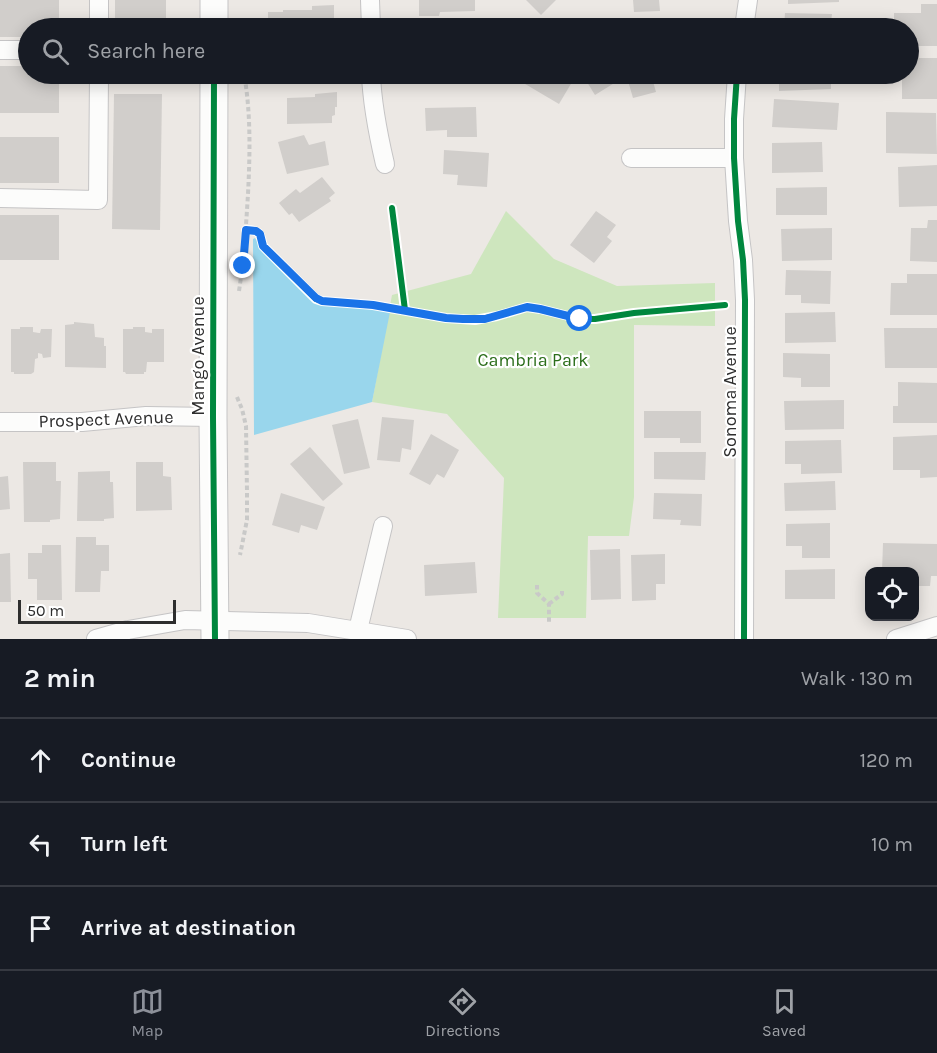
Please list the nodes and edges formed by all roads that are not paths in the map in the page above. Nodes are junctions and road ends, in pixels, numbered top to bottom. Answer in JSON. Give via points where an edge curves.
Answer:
{"nodes":[{"id":1,"x":99,"y":0,"type":"edge"},
{"id":2,"x":214,"y":0,"type":"edge"},
{"id":3,"x":370,"y":0,"type":"edge"},
{"id":4,"x":748,"y":0,"type":"edge"},
{"id":5,"x":99,"y":18,"type":"edge"},
{"id":6,"x":214,"y":18,"type":"edge"},
{"id":7,"x":370,"y":18,"type":"edge"},
{"id":8,"x":745,"y":18,"type":"edge"},
{"id":9,"x":0,"y":50,"type":"edge"},
{"id":10,"x":18,"y":50,"type":"edge"},
{"id":11,"x":99,"y":84,"type":"edge"},
{"id":12,"x":214,"y":84,"type":"edge"},
{"id":13,"x":372,"y":84,"type":"edge"},
{"id":14,"x":736,"y":84,"type":"edge"},
{"id":15,"x":631,"y":158,"type":"dead end"},
{"id":16,"x":734,"y":158,"type":"junction"},
{"id":17,"x":385,"y":164,"type":"dead end"},
{"id":18,"x":0,"y":198,"type":"edge"},
{"id":19,"x":213,"y":417,"type":"junction"},
{"id":20,"x":0,"y":422,"type":"edge"},
{"id":21,"x":383,"y":526,"type":"dead end"},
{"id":22,"x":937,"y":626,"type":"edge"},
{"id":23,"x":215,"y":630,"type":"edge"},
{"id":24,"x":358,"y":630,"type":"junction"},
{"id":25,"x":96,"y":639,"type":"edge"},
{"id":26,"x":407,"y":639,"type":"edge"},
{"id":27,"x":744,"y":639,"type":"edge"},
{"id":28,"x":896,"y":639,"type":"edge"}],
"edges":[{"from":1,"to":5,"type":"street"},
{"from":2,"to":6,"type":"street"},
{"from":3,"to":7,"type":"street"},
{"from":4,"to":8,"type":"street"},
{"from":9,"to":10,"type":"street"},
{"from":11,"to":18,"type":"street","via":[[98,200]]},
{"from":12,"to":19,"type":"street","name":"Mango Avenue"},
{"from":13,"to":17,"type":"street"},
{"from":14,"to":16,"type":"street","name":"Sonoma Avenue"},
{"from":15,"to":16,"type":"street"},
{"from":16,"to":27,"type":"street","name":"Sonoma Avenue","via":[[745,300]]},
{"from":19,"to":20,"type":"street","name":"Prospect Avenue"},
{"from":19,"to":23,"type":"street","name":"Mango Avenue"},
{"from":21,"to":24,"type":"street"},
{"from":22,"to":28,"type":"street"},
{"from":23,"to":24,"type":"street","via":[[308,623]]},
{"from":23,"to":25,"type":"street","via":[[185,620]]},
{"from":24,"to":26,"type":"street"}]}
